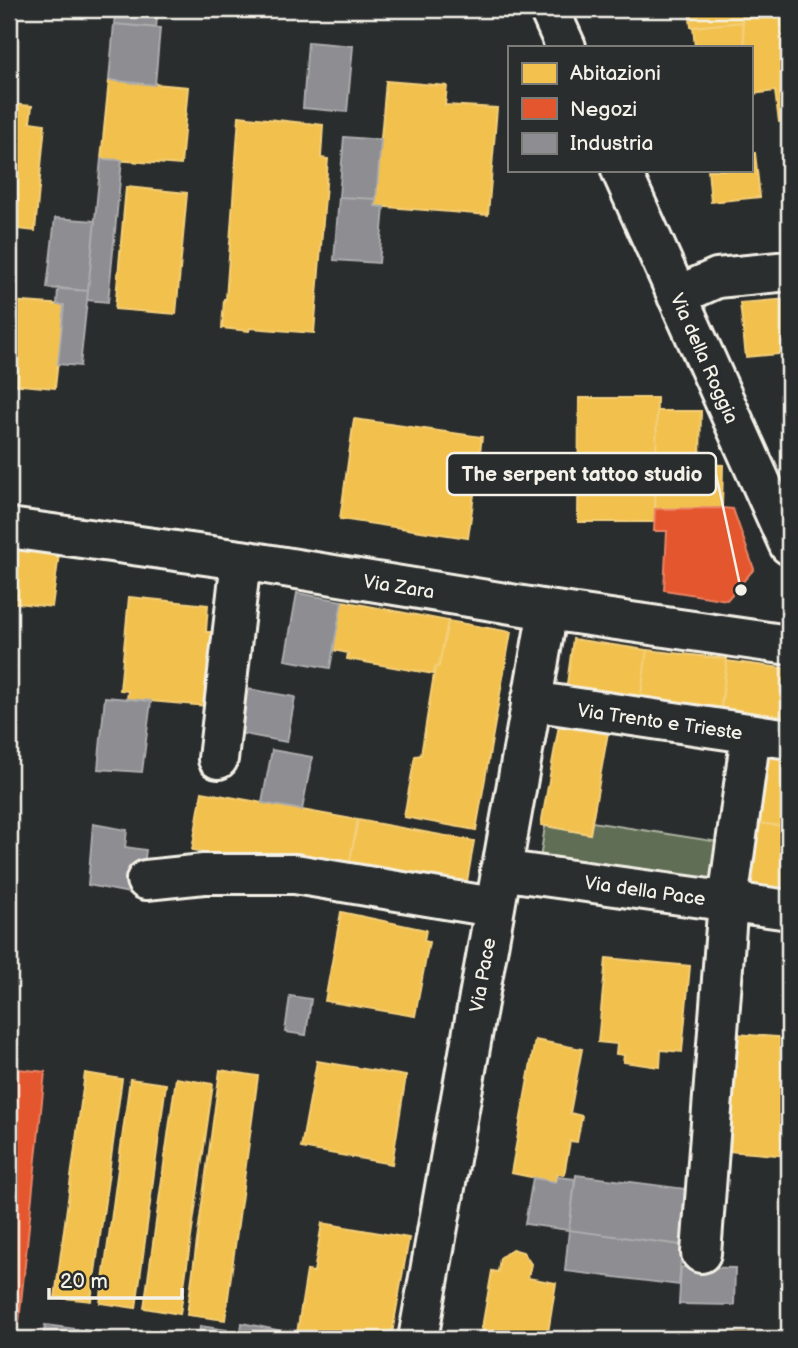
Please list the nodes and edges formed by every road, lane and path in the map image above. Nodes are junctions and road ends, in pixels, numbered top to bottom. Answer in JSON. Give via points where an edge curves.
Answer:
{"nodes":[{"id":1,"x":549,"y":9,"type":"edge"},
{"id":2,"x":566,"y":46,"type":"edge"},
{"id":3,"x":622,"y":172,"type":"edge"},
{"id":4,"x":789,"y":271,"type":"edge"},
{"id":5,"x":677,"y":296,"type":"junction"},
{"id":6,"x":9,"y":528,"type":"edge"},
{"id":7,"x":789,"y":545,"type":"edge"},
{"id":8,"x":241,"y":560,"type":"junction"},
{"id":9,"x":548,"y":610,"type":"junction"},
{"id":10,"x":789,"y":645,"type":"edge"},
{"id":11,"x":531,"y":701,"type":"junction"},
{"id":12,"x":751,"y":734,"type":"junction"},
{"id":13,"x":789,"y":739,"type":"edge"},
{"id":14,"x":218,"y":759,"type":"dead end"},
{"id":15,"x":500,"y":870,"type":"junction"},
{"id":16,"x":146,"y":880,"type":"dead end"},
{"id":17,"x":728,"y":901,"type":"junction"},
{"id":18,"x":493,"y":907,"type":"junction"},
{"id":19,"x":789,"y":910,"type":"edge"},
{"id":20,"x":701,"y":1253,"type":"dead end"},
{"id":21,"x":418,"y":1339,"type":"edge"}],
"edges":[{"from":1,"to":2,"type":"street"},
{"from":3,"to":5,"type":"street","name":"Via della Roggia"},
{"from":4,"to":5,"type":"street","via":[[717,278]]},
{"from":5,"to":7,"type":"street","name":"Via della Roggia"},
{"from":6,"to":8,"type":"street","name":"Via Zara"},
{"from":8,"to":9,"type":"street","name":"Via Zara"},
{"from":8,"to":14,"type":"street"},
{"from":9,"to":10,"type":"street","name":"Via Zara"},
{"from":9,"to":11,"type":"street","name":"Via Pace"},
{"from":11,"to":12,"type":"street","name":"Via Trento e Trieste"},
{"from":11,"to":15,"type":"street","name":"Via Pace"},
{"from":12,"to":13,"type":"street","name":"Via Trento e Trieste"},
{"from":12,"to":17,"type":"street"},
{"from":15,"to":17,"type":"street","name":"Via della Pace"},
{"from":15,"to":18,"type":"street","name":"Via Pace"},
{"from":16,"to":18,"type":"street","via":[[216,873],[295,874]]},
{"from":17,"to":19,"type":"street","name":"Via della Pace"},
{"from":17,"to":20,"type":"street"},
{"from":18,"to":21,"type":"street","name":"Via Pace"}]}
